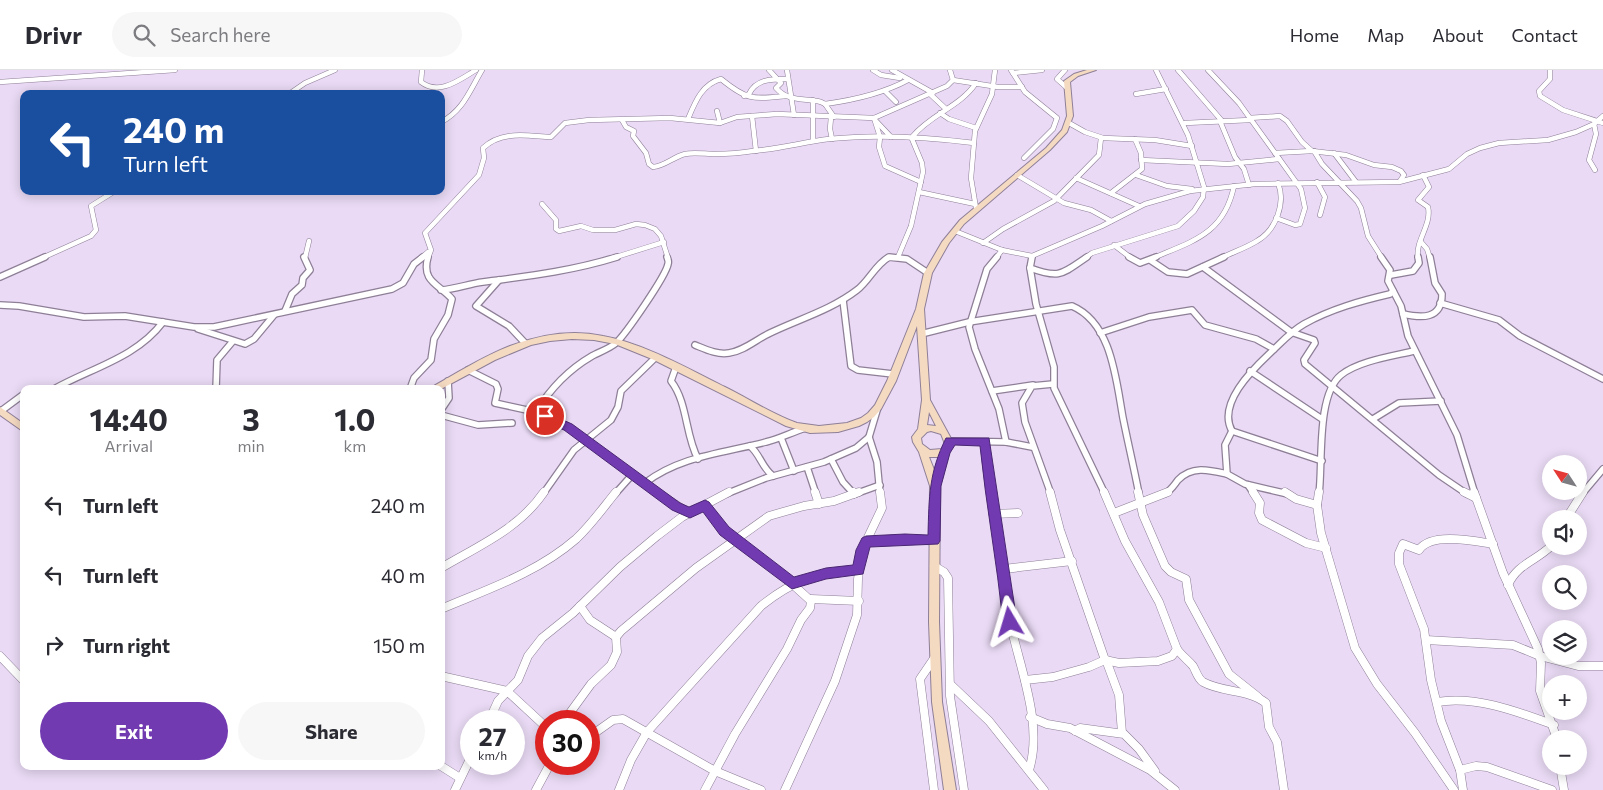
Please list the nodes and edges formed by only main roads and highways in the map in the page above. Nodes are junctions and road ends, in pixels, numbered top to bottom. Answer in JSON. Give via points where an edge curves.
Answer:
{"nodes":[{"id":1,"x":1093,"y":70,"type":"edge"},
{"id":2,"x":920,"y":308,"type":"junction"},
{"id":3,"x":442,"y":385,"type":"edge"},
{"id":4,"x":926,"y":400,"type":"junction"},
{"id":5,"x":0,"y":410,"type":"edge"},
{"id":6,"x":20,"y":425,"type":"edge"},
{"id":7,"x":922,"y":430,"type":"junction"},
{"id":8,"x":942,"y":430,"type":"junction"},
{"id":9,"x":944,"y":451,"type":"junction"},
{"id":10,"x":923,"y":452,"type":"junction"},
{"id":11,"x":935,"y":486,"type":"junction"},
{"id":12,"x":950,"y":790,"type":"edge"}],
"edges":[{"from":1,"to":2,"type":"main road","via":[[1067,81],[1069,123],[1057,140],[976,206],[955,231],[928,274]]},
{"from":2,"to":3,"type":"main road","via":[[878,407],[863,420],[845,427],[806,428],[790,424],[676,367],[594,337],[554,336],[514,346]]},
{"from":2,"to":4,"type":"main road"},
{"from":4,"to":7,"type":"main road"},
{"from":4,"to":8,"type":"main road"},
{"from":5,"to":6,"type":"main road"},
{"from":7,"to":8,"type":"main road"},
{"from":7,"to":10,"type":"main road","via":[[916,440]]},
{"from":8,"to":9,"type":"main road","via":[[950,441]]},
{"from":9,"to":10,"type":"main road","via":[[934,454]]},
{"from":9,"to":11,"type":"main road"},
{"from":10,"to":11,"type":"main road"},
{"from":11,"to":12,"type":"main road","via":[[937,702]]}]}
